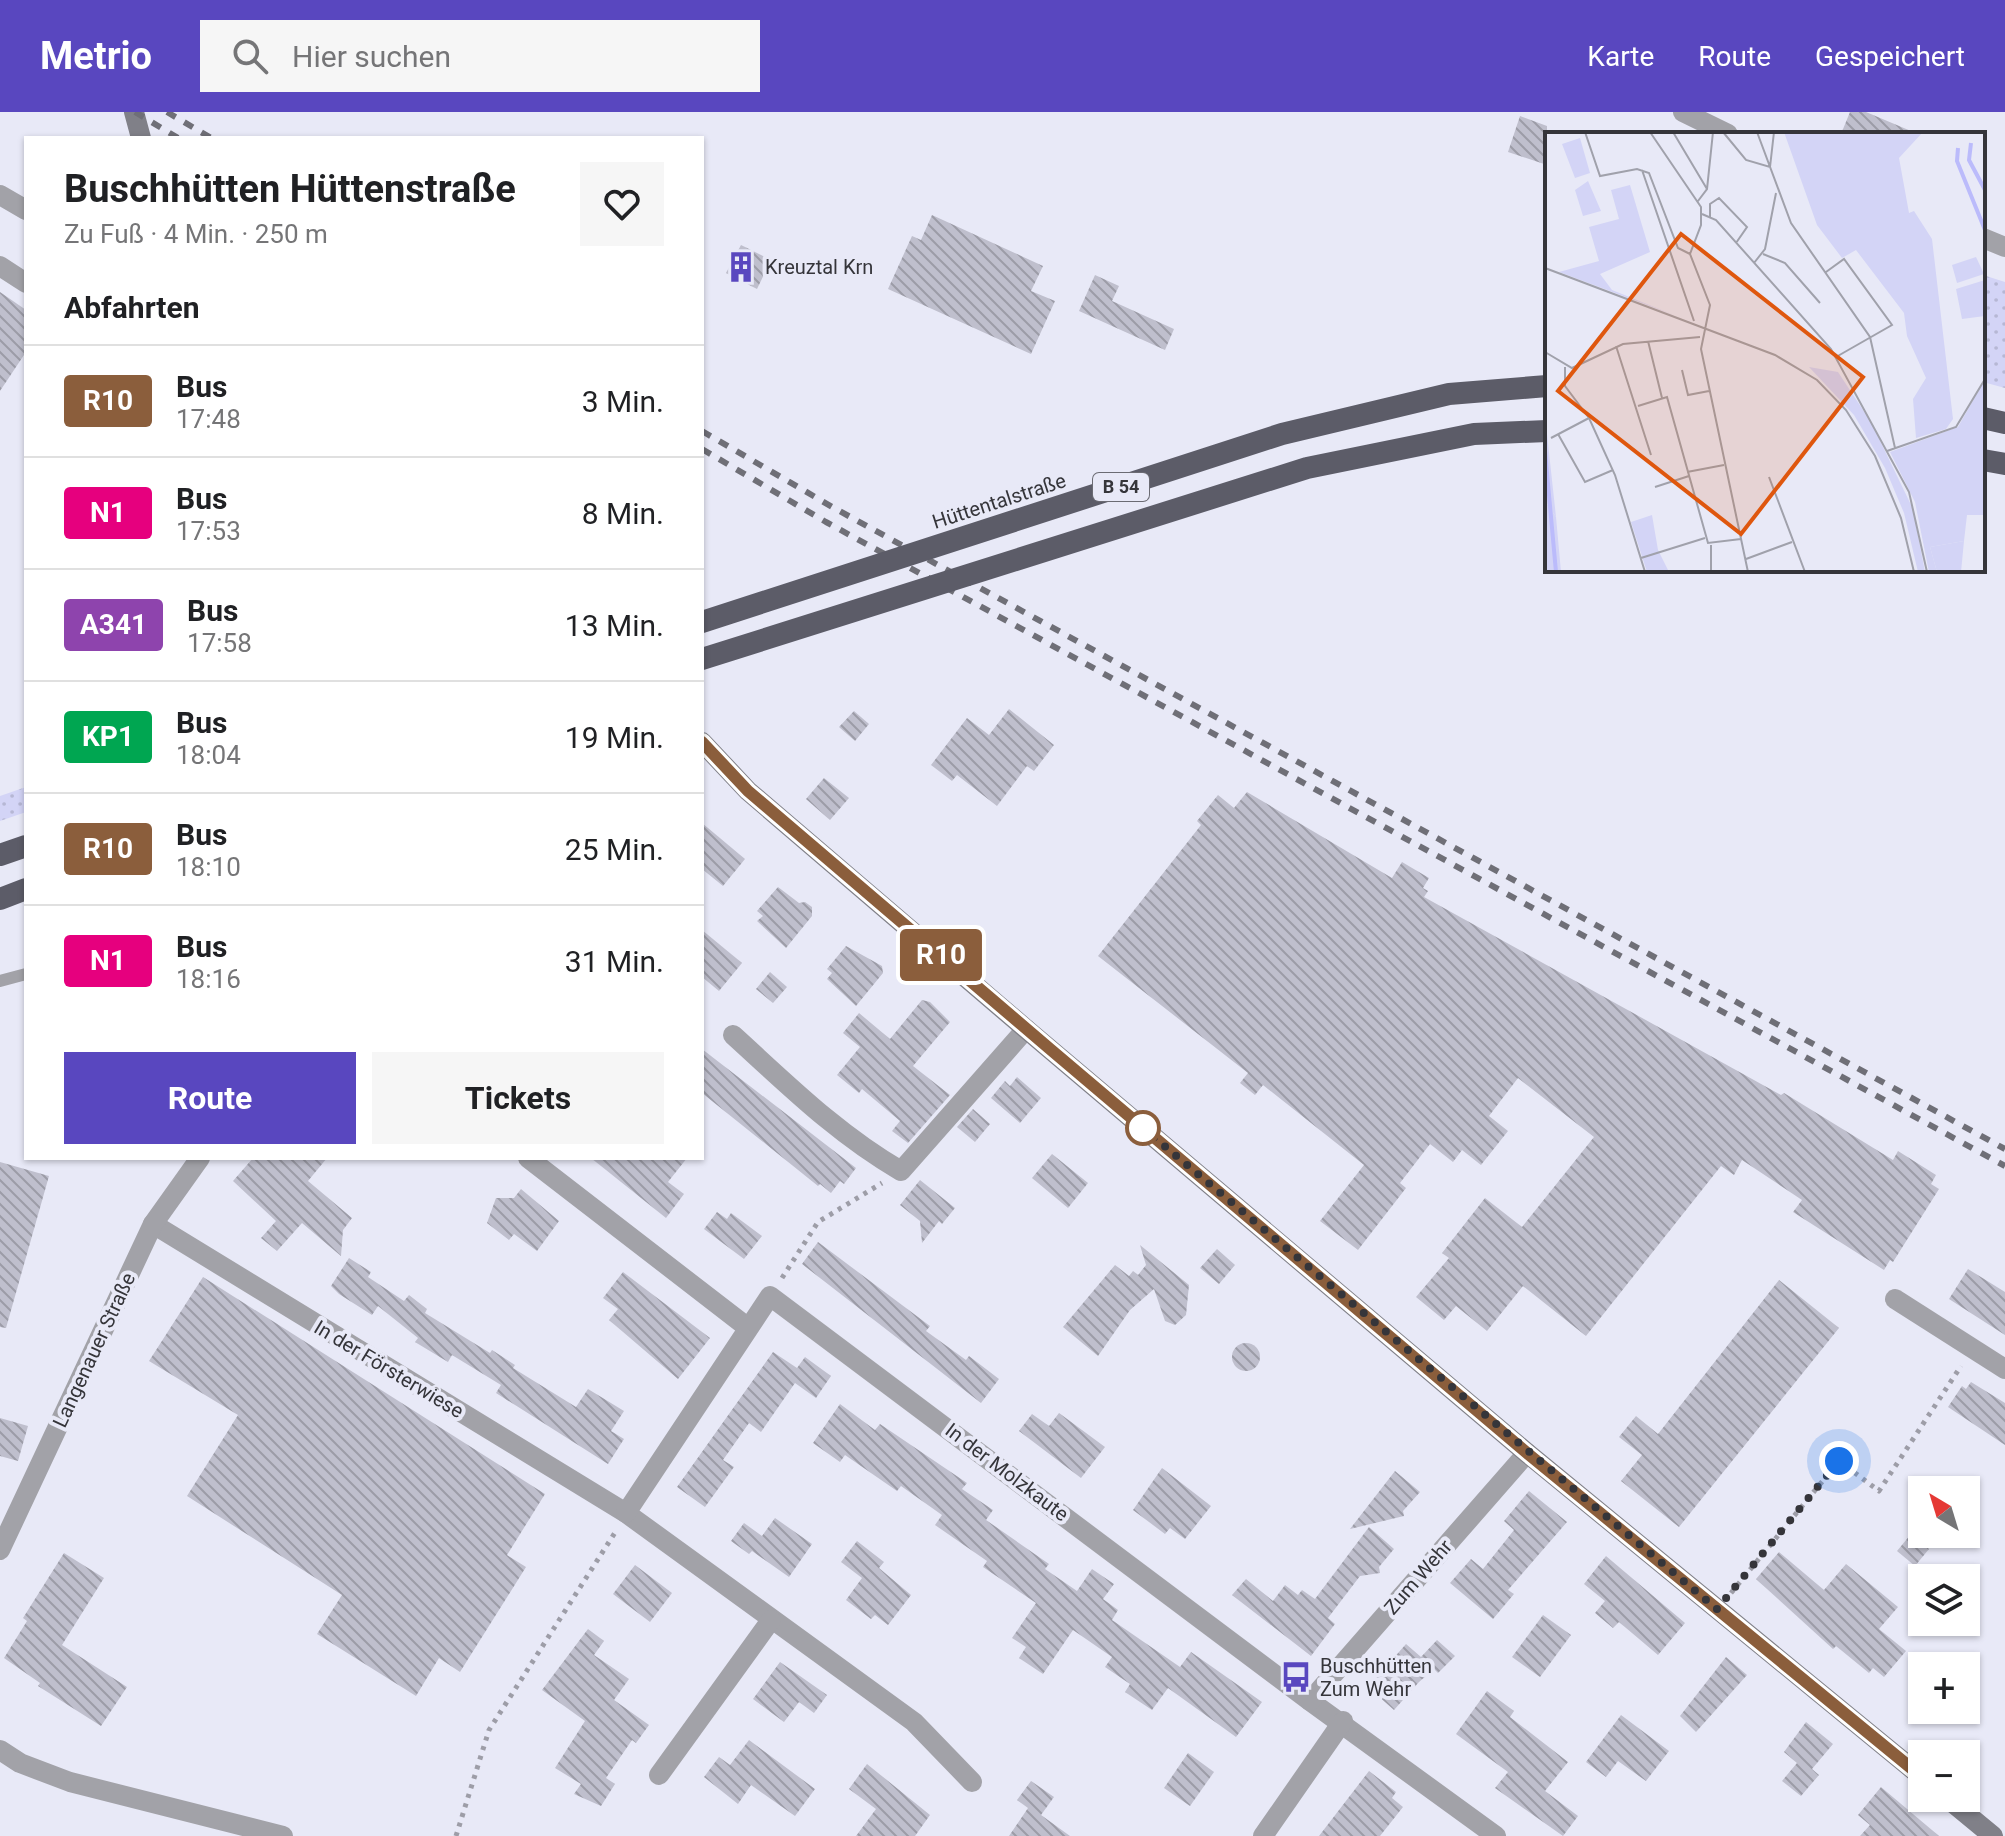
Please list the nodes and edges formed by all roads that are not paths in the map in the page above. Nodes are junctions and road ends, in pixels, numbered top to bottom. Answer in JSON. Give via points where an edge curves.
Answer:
{"nodes":[{"id":1,"x":134,"y":112,"type":"edge"},
{"id":2,"x":1683,"y":112,"type":"edge"},
{"id":3,"x":1719,"y":123,"type":"edge"},
{"id":4,"x":140,"y":136,"type":"edge"},
{"id":5,"x":0,"y":195,"type":"edge"},
{"id":6,"x":24,"y":209,"type":"edge"},
{"id":7,"x":1985,"y":239,"type":"edge"},
{"id":8,"x":2005,"y":247,"type":"edge"},
{"id":9,"x":0,"y":266,"type":"edge"},
{"id":10,"x":24,"y":282,"type":"edge"},
{"id":11,"x":1545,"y":386,"type":"edge"},
{"id":12,"x":1985,"y":418,"type":"edge"},
{"id":13,"x":2005,"y":423,"type":"edge"},
{"id":14,"x":1545,"y":431,"type":"edge"},
{"id":15,"x":1985,"y":460,"type":"edge"},
{"id":16,"x":2005,"y":464,"type":"edge"},
{"id":17,"x":704,"y":621,"type":"edge"},
{"id":18,"x":704,"y":658,"type":"edge"},
{"id":19,"x":704,"y":744,"type":"edge"},
{"id":20,"x":24,"y":847,"type":"edge"},
{"id":21,"x":0,"y":855,"type":"edge"},
{"id":22,"x":24,"y":890,"type":"edge"},
{"id":23,"x":0,"y":899,"type":"edge"},
{"id":24,"x":24,"y":975,"type":"edge"},
{"id":25,"x":0,"y":981,"type":"edge"},
{"id":26,"x":1026,"y":1029,"type":"junction"},
{"id":27,"x":733,"y":1035,"type":"dead end"},
{"id":28,"x":199,"y":1160,"type":"edge"},
{"id":29,"x":531,"y":1160,"type":"edge"},
{"id":30,"x":153,"y":1224,"type":"junction"},
{"id":31,"x":1895,"y":1299,"type":"dead end"},
{"id":32,"x":747,"y":1327,"type":"junction"},
{"id":33,"x":2005,"y":1369,"type":"edge"},
{"id":34,"x":1527,"y":1453,"type":"junction"},
{"id":35,"x":626,"y":1513,"type":"junction"},
{"id":36,"x":0,"y":1550,"type":"edge"},
{"id":37,"x":771,"y":1620,"type":"junction"},
{"id":38,"x":1310,"y":1701,"type":"junction"},
{"id":39,"x":1343,"y":1721,"type":"junction"},
{"id":40,"x":0,"y":1750,"type":"edge"},
{"id":41,"x":1908,"y":1766,"type":"edge"},
{"id":42,"x":659,"y":1775,"type":"dead end"},
{"id":43,"x":972,"y":1782,"type":"dead end"},
{"id":44,"x":1964,"y":1812,"type":"edge"},
{"id":45,"x":283,"y":1836,"type":"edge"},
{"id":46,"x":1263,"y":1836,"type":"edge"},
{"id":47,"x":1496,"y":1836,"type":"edge"},
{"id":48,"x":1993,"y":1836,"type":"edge"}],
"edges":[{"from":1,"to":4,"type":"main road"},
{"from":2,"to":3,"type":"street"},
{"from":5,"to":6,"type":"street"},
{"from":7,"to":8,"type":"street"},
{"from":9,"to":10,"type":"street"},
{"from":11,"to":17,"type":"highway","name":"Hüttentalstraße","number":"B 54","bridge":true,"via":[[1449,394],[1282,434]]},
{"from":12,"to":13,"type":"highway"},
{"from":14,"to":18,"type":"highway","number":"B 54","bridge":true,"via":[[1474,434],[1307,468]]},
{"from":15,"to":16,"type":"highway"},
{"from":19,"to":26,"type":"main road","via":[[748,791]]},
{"from":20,"to":21,"type":"highway"},
{"from":22,"to":23,"type":"highway"},
{"from":24,"to":25,"type":"lane"},
{"from":26,"to":27,"type":"street","via":[[901,1171],[822,1117]]},
{"from":26,"to":34,"type":"main road"},
{"from":28,"to":30,"type":"street","name":"Langenauer Straße"},
{"from":29,"to":32,"type":"street"},
{"from":30,"to":35,"type":"street","name":"In der Försterwiese"},
{"from":30,"to":36,"type":"street","name":"Langenauer Straße"},
{"from":31,"to":33,"type":"street"},
{"from":32,"to":35,"type":"street"},
{"from":32,"to":38,"type":"street","name":"In der Molzkaute","via":[[770,1296]]},
{"from":34,"to":38,"type":"street","name":"Zum Wehr"},
{"from":34,"to":41,"type":"main road"},
{"from":35,"to":37,"type":"street","name":"In der Försterwiese"},
{"from":37,"to":42,"type":"street"},
{"from":37,"to":43,"type":"street","name":"In der Försterwiese","via":[[914,1722]]},
{"from":38,"to":39,"type":"street","name":"In der Molzkaute"},
{"from":39,"to":46,"type":"street"},
{"from":39,"to":47,"type":"street","name":"In der Molzkaute"},
{"from":40,"to":45,"type":"street","via":[[70,1782]]},
{"from":44,"to":48,"type":"main road"}]}
